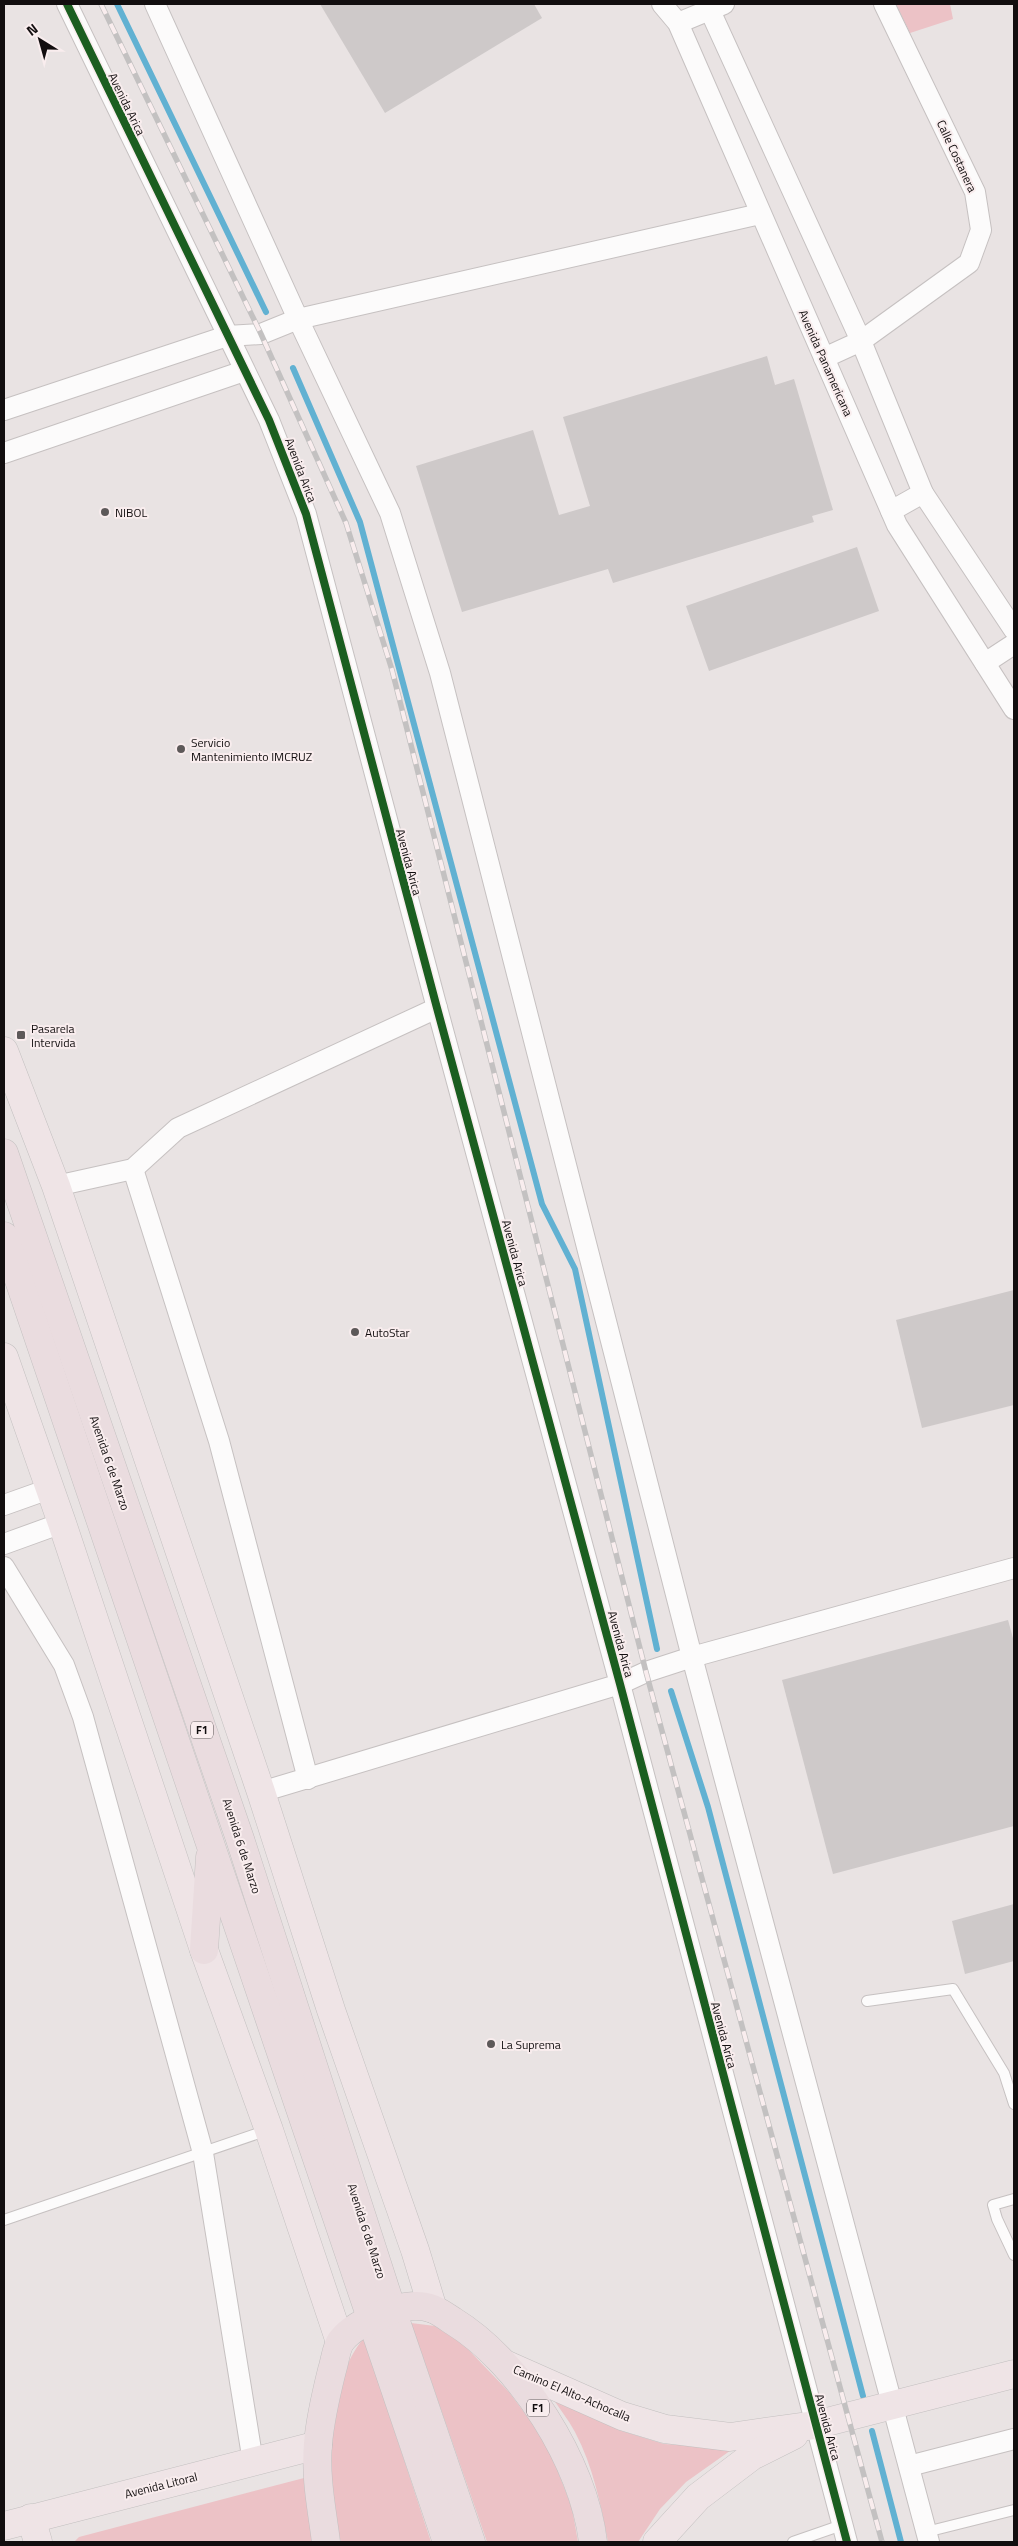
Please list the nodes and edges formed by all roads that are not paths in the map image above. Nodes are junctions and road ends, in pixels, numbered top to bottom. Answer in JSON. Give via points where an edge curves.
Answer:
{"nodes":[{"id":1,"x":67,"y":4,"type":"edge"},
{"id":2,"x":155,"y":4,"type":"edge"},
{"id":3,"x":662,"y":4,"type":"edge"},
{"id":4,"x":884,"y":4,"type":"edge"},
{"id":5,"x":714,"y":6,"type":"edge"},
{"id":6,"x":678,"y":23,"type":"junction"},
{"id":7,"x":760,"y":214,"type":"junction"},
{"id":8,"x":298,"y":319,"type":"junction"},
{"id":9,"x":227,"y":336,"type":"junction"},
{"id":10,"x":862,"y":341,"type":"junction"},
{"id":11,"x":824,"y":358,"type":"junction"},
{"id":12,"x":244,"y":371,"type":"junction"},
{"id":13,"x":4,"y":410,"type":"edge"},
{"id":14,"x":4,"y":452,"type":"edge"},
{"id":15,"x":923,"y":493,"type":"junction"},
{"id":16,"x":891,"y":511,"type":"junction"},
{"id":17,"x":1014,"y":630,"type":"edge"},
{"id":18,"x":1014,"y":644,"type":"edge"},
{"id":19,"x":985,"y":663,"type":"junction"},
{"id":20,"x":1014,"y":709,"type":"edge"},
{"id":21,"x":436,"y":1008,"type":"junction"},
{"id":22,"x":4,"y":1052,"type":"edge"},
{"id":23,"x":4,"y":1153,"type":"edge"},
{"id":24,"x":133,"y":1169,"type":"junction"},
{"id":25,"x":56,"y":1186,"type":"junction"},
{"id":26,"x":4,"y":1236,"type":"edge"},
{"id":27,"x":4,"y":1357,"type":"edge"},
{"id":28,"x":50,"y":1489,"type":"junction"},
{"id":29,"x":4,"y":1505,"type":"edge"},
{"id":30,"x":62,"y":1524,"type":"junction"},
{"id":31,"x":4,"y":1544,"type":"edge"},
{"id":32,"x":4,"y":1567,"type":"edge"},
{"id":33,"x":1014,"y":1568,"type":"edge"},
{"id":34,"x":692,"y":1657,"type":"junction"},
{"id":35,"x":620,"y":1684,"type":"junction"},
{"id":36,"x":308,"y":1779,"type":"junction"},
{"id":37,"x":261,"y":1792,"type":"junction"},
{"id":38,"x":211,"y":1846,"type":"junction"},
{"id":39,"x":204,"y":1950,"type":"junction"},
{"id":40,"x":867,"y":2001,"type":"dead end"},
{"id":41,"x":1014,"y":2104,"type":"edge"},
{"id":42,"x":269,"y":2130,"type":"junction"},
{"id":43,"x":203,"y":2153,"type":"junction"},
{"id":44,"x":1014,"y":2199,"type":"edge"},
{"id":45,"x":4,"y":2220,"type":"edge"},
{"id":46,"x":1014,"y":2255,"type":"edge"},
{"id":47,"x":433,"y":2309,"type":"junction"},
{"id":48,"x":382,"y":2314,"type":"junction"},
{"id":49,"x":340,"y":2342,"type":"junction"},
{"id":50,"x":507,"y":2365,"type":"junction"},
{"id":51,"x":1014,"y":2374,"type":"edge"},
{"id":52,"x":893,"y":2405,"type":"junction"},
{"id":53,"x":815,"y":2425,"type":"junction"},
{"id":54,"x":1014,"y":2439,"type":"edge"},
{"id":55,"x":318,"y":2445,"type":"junction"},
{"id":56,"x":253,"y":2462,"type":"junction"},
{"id":57,"x":909,"y":2466,"type":"junction"},
{"id":58,"x":1014,"y":2510,"type":"edge"},
{"id":59,"x":4,"y":2526,"type":"edge"},
{"id":60,"x":35,"y":2530,"type":"edge"},
{"id":61,"x":844,"y":2534,"type":"edge"},
{"id":62,"x":928,"y":2537,"type":"edge"},
{"id":63,"x":326,"y":2542,"type":"edge"},
{"id":64,"x":447,"y":2542,"type":"edge"},
{"id":65,"x":471,"y":2542,"type":"edge"},
{"id":66,"x":592,"y":2542,"type":"edge"},
{"id":67,"x":657,"y":2542,"type":"edge"},
{"id":68,"x":793,"y":2542,"type":"edge"}],
"edges":[{"from":1,"to":9,"type":"street","name":"Avenida Arica"},
{"from":2,"to":8,"type":"street"},
{"from":3,"to":6,"type":"street","name":"Avenida Panamericana"},
{"from":4,"to":10,"type":"street","name":"Calle Costanera","via":[[975,192],[981,230],[969,263]]},
{"from":5,"to":6,"type":"street"},
{"from":5,"to":10,"type":"street"},
{"from":6,"to":7,"type":"street","name":"Avenida Panamericana"},
{"from":7,"to":8,"type":"street"},
{"from":7,"to":11,"type":"street","name":"Avenida Panamericana"},
{"from":8,"to":9,"type":"street","via":[[261,334]]},
{"from":8,"to":34,"type":"street","via":[[390,512],[440,673]]},
{"from":9,"to":12,"type":"street","name":"Avenida Arica"},
{"from":9,"to":13,"type":"street"},
{"from":10,"to":11,"type":"street","name":"Calle Costanera"},
{"from":10,"to":15,"type":"street"},
{"from":11,"to":16,"type":"street","name":"Avenida Panamericana"},
{"from":12,"to":14,"type":"street"},
{"from":12,"to":21,"type":"street","name":"Avenida Arica","via":[[269,420],[306,514]]},
{"from":15,"to":16,"type":"street"},
{"from":15,"to":17,"type":"street"},
{"from":16,"to":19,"type":"street","name":"Avenida Panamericana"},
{"from":18,"to":19,"type":"street"},
{"from":19,"to":20,"type":"street","name":"Avenida Panamericana"},
{"from":21,"to":24,"type":"street","via":[[178,1128]]},
{"from":21,"to":35,"type":"street","name":"Avenida Arica"},
{"from":22,"to":25,"type":"main road"},
{"from":23,"to":48,"type":"highway","name":"Avenida 6 de Marzo","number":"F1","via":[[240,1839]]},
{"from":24,"to":25,"type":"street"},
{"from":24,"to":36,"type":"street","via":[[219,1441]]},
{"from":25,"to":37,"type":"main road"},
{"from":26,"to":38,"type":"highway","name":"Avenida 6 de Marzo","number":"F1"},
{"from":27,"to":28,"type":"main road"},
{"from":28,"to":29,"type":"street"},
{"from":28,"to":30,"type":"main road"},
{"from":30,"to":31,"type":"street"},
{"from":30,"to":39,"type":"main road"},
{"from":32,"to":43,"type":"street","via":[[64,1665],[83,1717]]},
{"from":33,"to":34,"type":"street"},
{"from":34,"to":35,"type":"street"},
{"from":34,"to":52,"type":"street"},
{"from":35,"to":36,"type":"street"},
{"from":35,"to":53,"type":"street","name":"Avenida Arica"},
{"from":36,"to":37,"type":"street"},
{"from":37,"to":47,"type":"main road"},
{"from":38,"to":39,"type":"highway"},
{"from":38,"to":48,"type":"highway","name":"Avenida 6 de Marzo","number":"F1"},
{"from":39,"to":42,"type":"main road"},
{"from":40,"to":41,"type":"lane","via":[[953,1990],[1004,2073]]},
{"from":42,"to":43,"type":"lane"},
{"from":42,"to":49,"type":"main road"},
{"from":43,"to":45,"type":"lane"},
{"from":43,"to":56,"type":"street"},
{"from":44,"to":46,"type":"lane","via":[[993,2205]]},
{"from":47,"to":48,"type":"highway","number":"F1","via":[[411,2306]]},
{"from":47,"to":50,"type":"highway","number":"F1","via":[[468,2330]]},
{"from":48,"to":49,"type":"highway","number":"F1","via":[[354,2328]]},
{"from":48,"to":64,"type":"highway","name":"Avenida 6 de Marzo","number":"F1"},
{"from":48,"to":65,"type":"highway","name":"Avenida 6 de Marzo","number":"F1"},
{"from":49,"to":55,"type":"highway","via":[[325,2397]]},
{"from":50,"to":53,"type":"main road","name":"Camino El Alto-Achocalla","via":[[622,2416],[665,2429],[730,2437]]},
{"from":50,"to":66,"type":"highway","number":"F1","via":[[561,2446],[580,2492]]},
{"from":51,"to":52,"type":"main road","name":"Camino El Alto-Achocalla"},
{"from":52,"to":53,"type":"main road","name":"Camino El Alto-Achocalla"},
{"from":52,"to":57,"type":"street"},
{"from":53,"to":61,"type":"street","name":"Avenida Arica"},
{"from":53,"to":67,"type":"main road","name":"Camino El Alto-Achocalla","via":[[752,2456],[698,2497]]},
{"from":54,"to":57,"type":"street"},
{"from":55,"to":56,"type":"main road","name":"Avenida Litoral"},
{"from":55,"to":63,"type":"highway","via":[[318,2482]]},
{"from":56,"to":60,"type":"main road","name":"Avenida Litoral"},
{"from":57,"to":62,"type":"street"},
{"from":58,"to":62,"type":"lane"},
{"from":59,"to":60,"type":"main road","name":"Avenida Litoral"},
{"from":61,"to":68,"type":"lane"}]}
